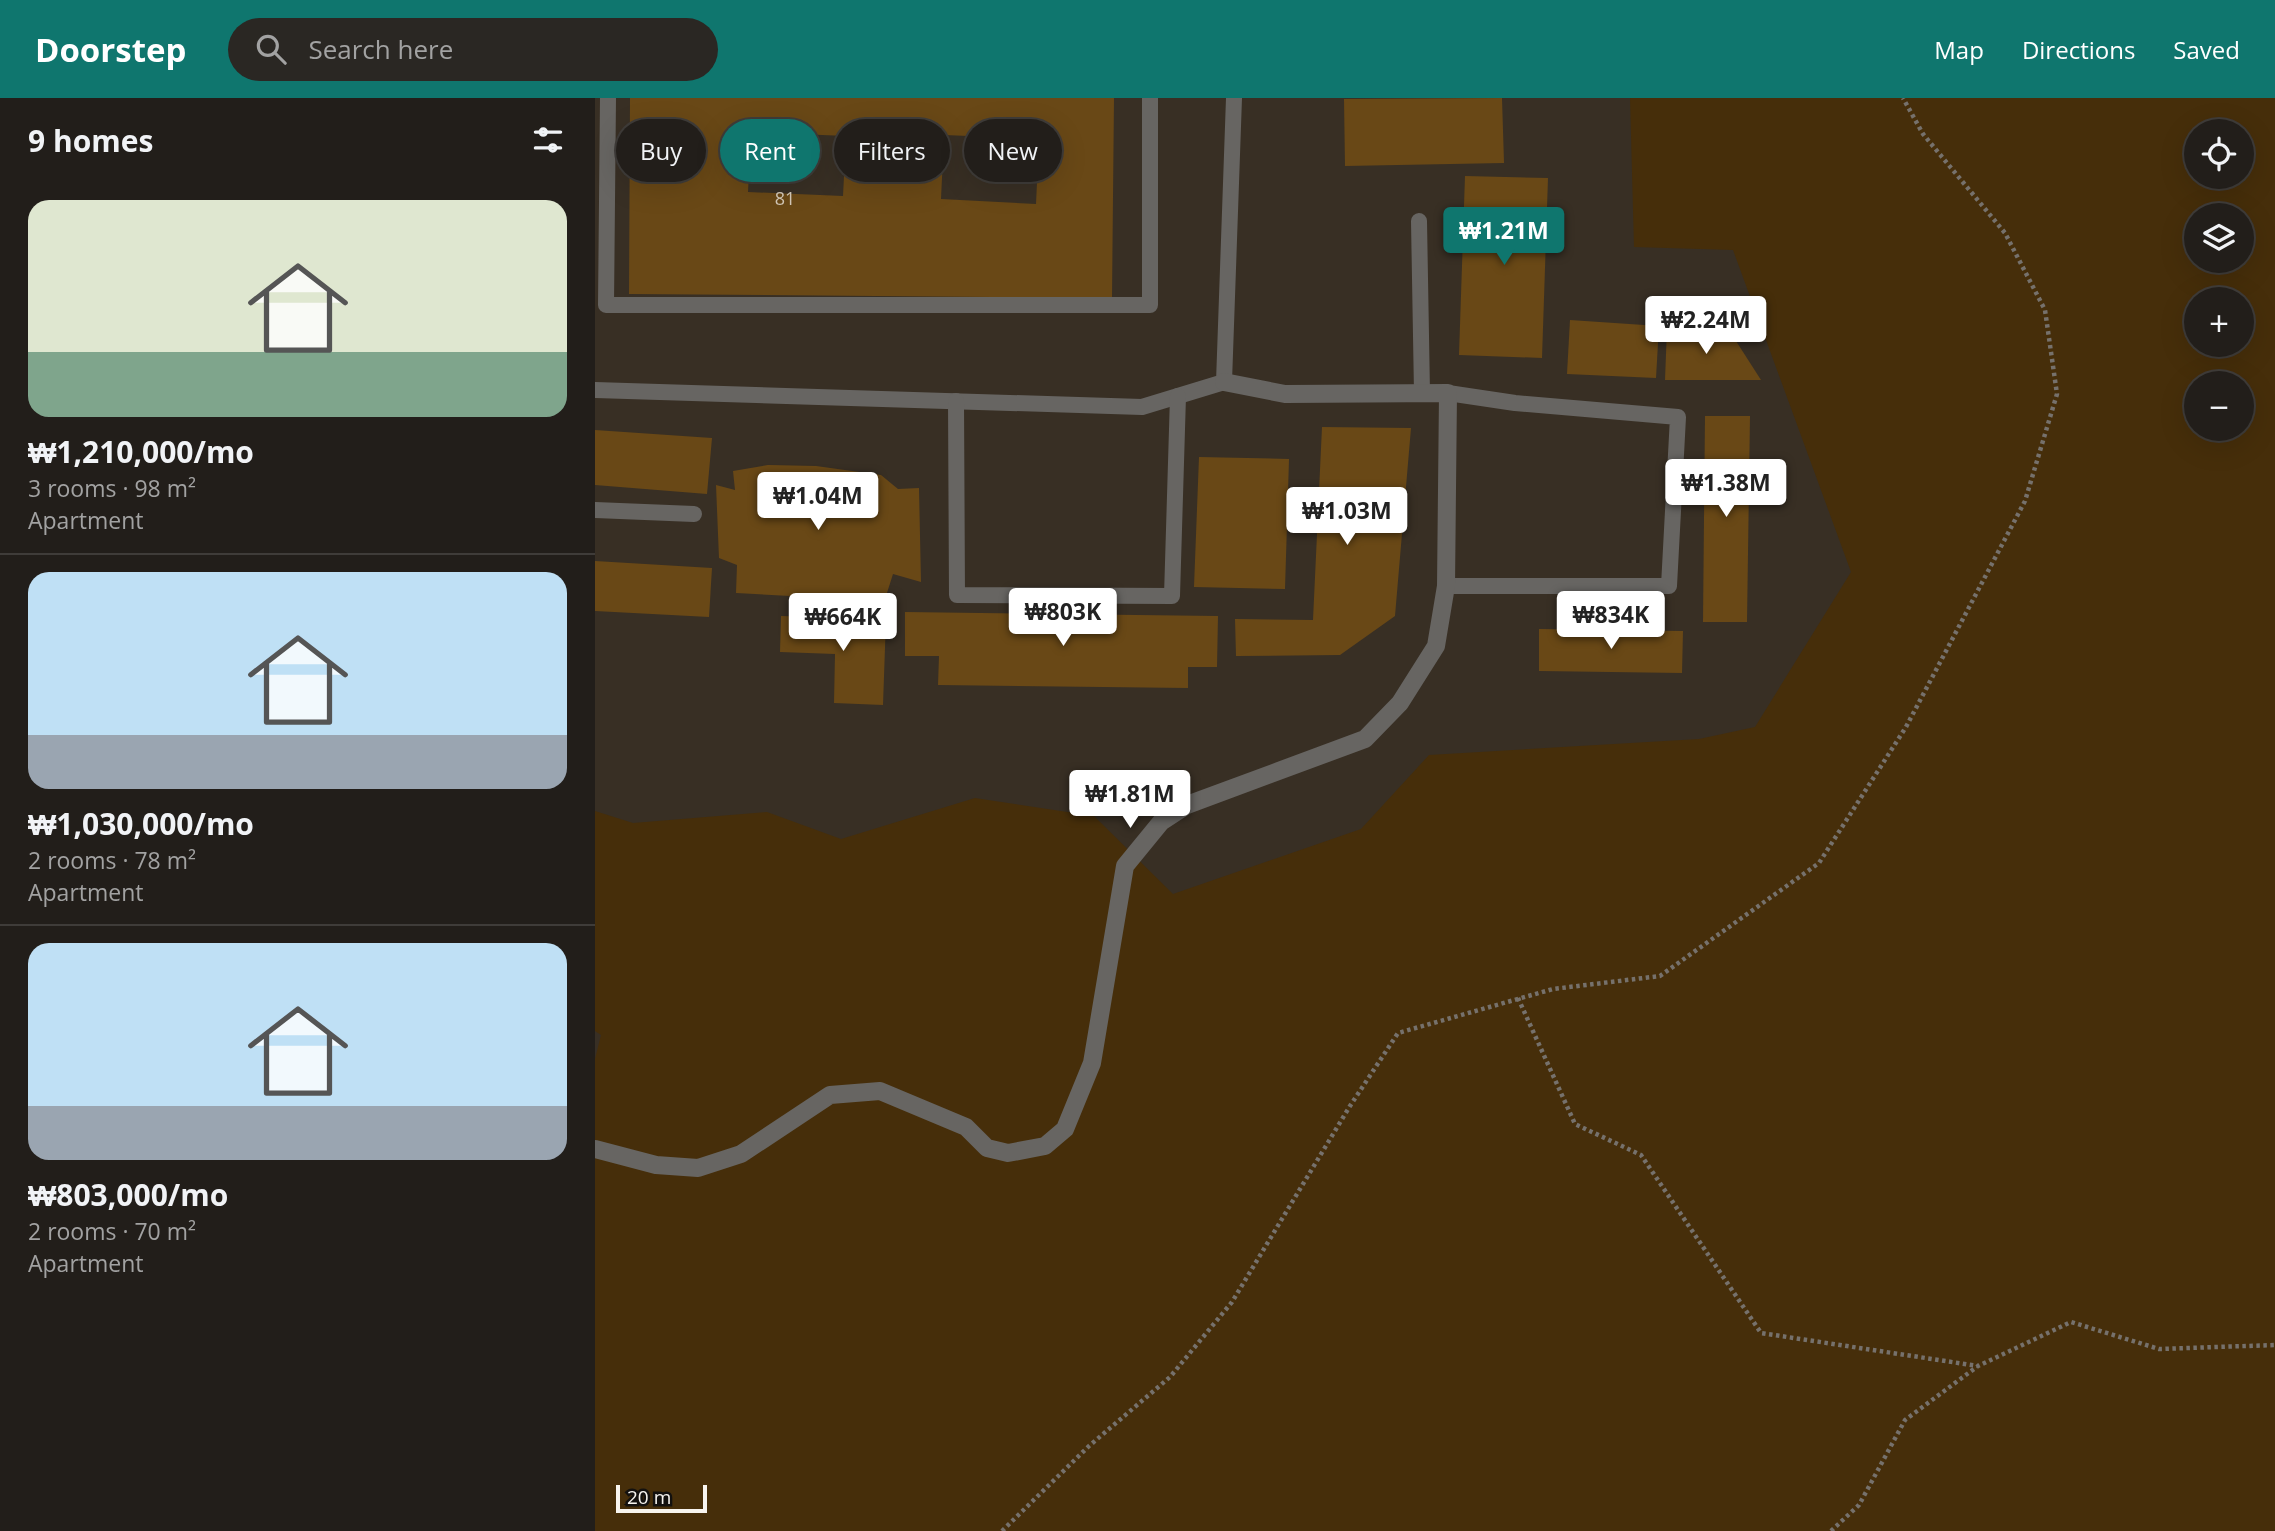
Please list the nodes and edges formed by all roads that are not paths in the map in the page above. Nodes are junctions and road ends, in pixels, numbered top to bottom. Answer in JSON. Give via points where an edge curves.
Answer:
{"nodes":[{"id":1,"x":608,"y":98,"type":"edge"},
{"id":2,"x":1150,"y":98,"type":"edge"},
{"id":3,"x":1234,"y":98,"type":"edge"},
{"id":4,"x":1419,"y":221,"type":"dead end"},
{"id":5,"x":1224,"y":382,"type":"junction"},
{"id":6,"x":595,"y":390,"type":"edge"},
{"id":7,"x":1422,"y":393,"type":"junction"},
{"id":8,"x":1448,"y":393,"type":"junction"},
{"id":9,"x":1178,"y":396,"type":"junction"},
{"id":10,"x":956,"y":401,"type":"junction"},
{"id":11,"x":595,"y":510,"type":"edge"},
{"id":12,"x":694,"y":514,"type":"dead end"},
{"id":13,"x":1445,"y":586,"type":"junction"},
{"id":14,"x":595,"y":1149,"type":"edge"}],
"edges":[{"from":1,"to":2,"type":"lane","via":[[606,305],[1150,304]]},
{"from":3,"to":5,"type":"lane"},
{"from":4,"to":7,"type":"lane"},
{"from":5,"to":7,"type":"street","via":[[1285,394]]},
{"from":5,"to":9,"type":"lane"},
{"from":6,"to":10,"type":"lane"},
{"from":7,"to":8,"type":"street"},
{"from":8,"to":13,"type":"street"},
{"from":8,"to":13,"type":"lane","via":[[1678,416],[1669,586]]},
{"from":9,"to":10,"type":"lane","via":[[1142,407]]},
{"from":9,"to":10,"type":"lane","via":[[1172,596],[957,595]]},
{"from":11,"to":12,"type":"lane"},
{"from":13,"to":14,"type":"street","via":[[1436,646],[1400,704],[1365,739],[1187,805],[1161,822],[1125,866],[1092,1063],[1065,1129],[1045,1146],[1008,1153],[987,1148],[966,1127],[880,1091],[829,1095],[741,1154],[698,1168],[656,1165]]}]}
